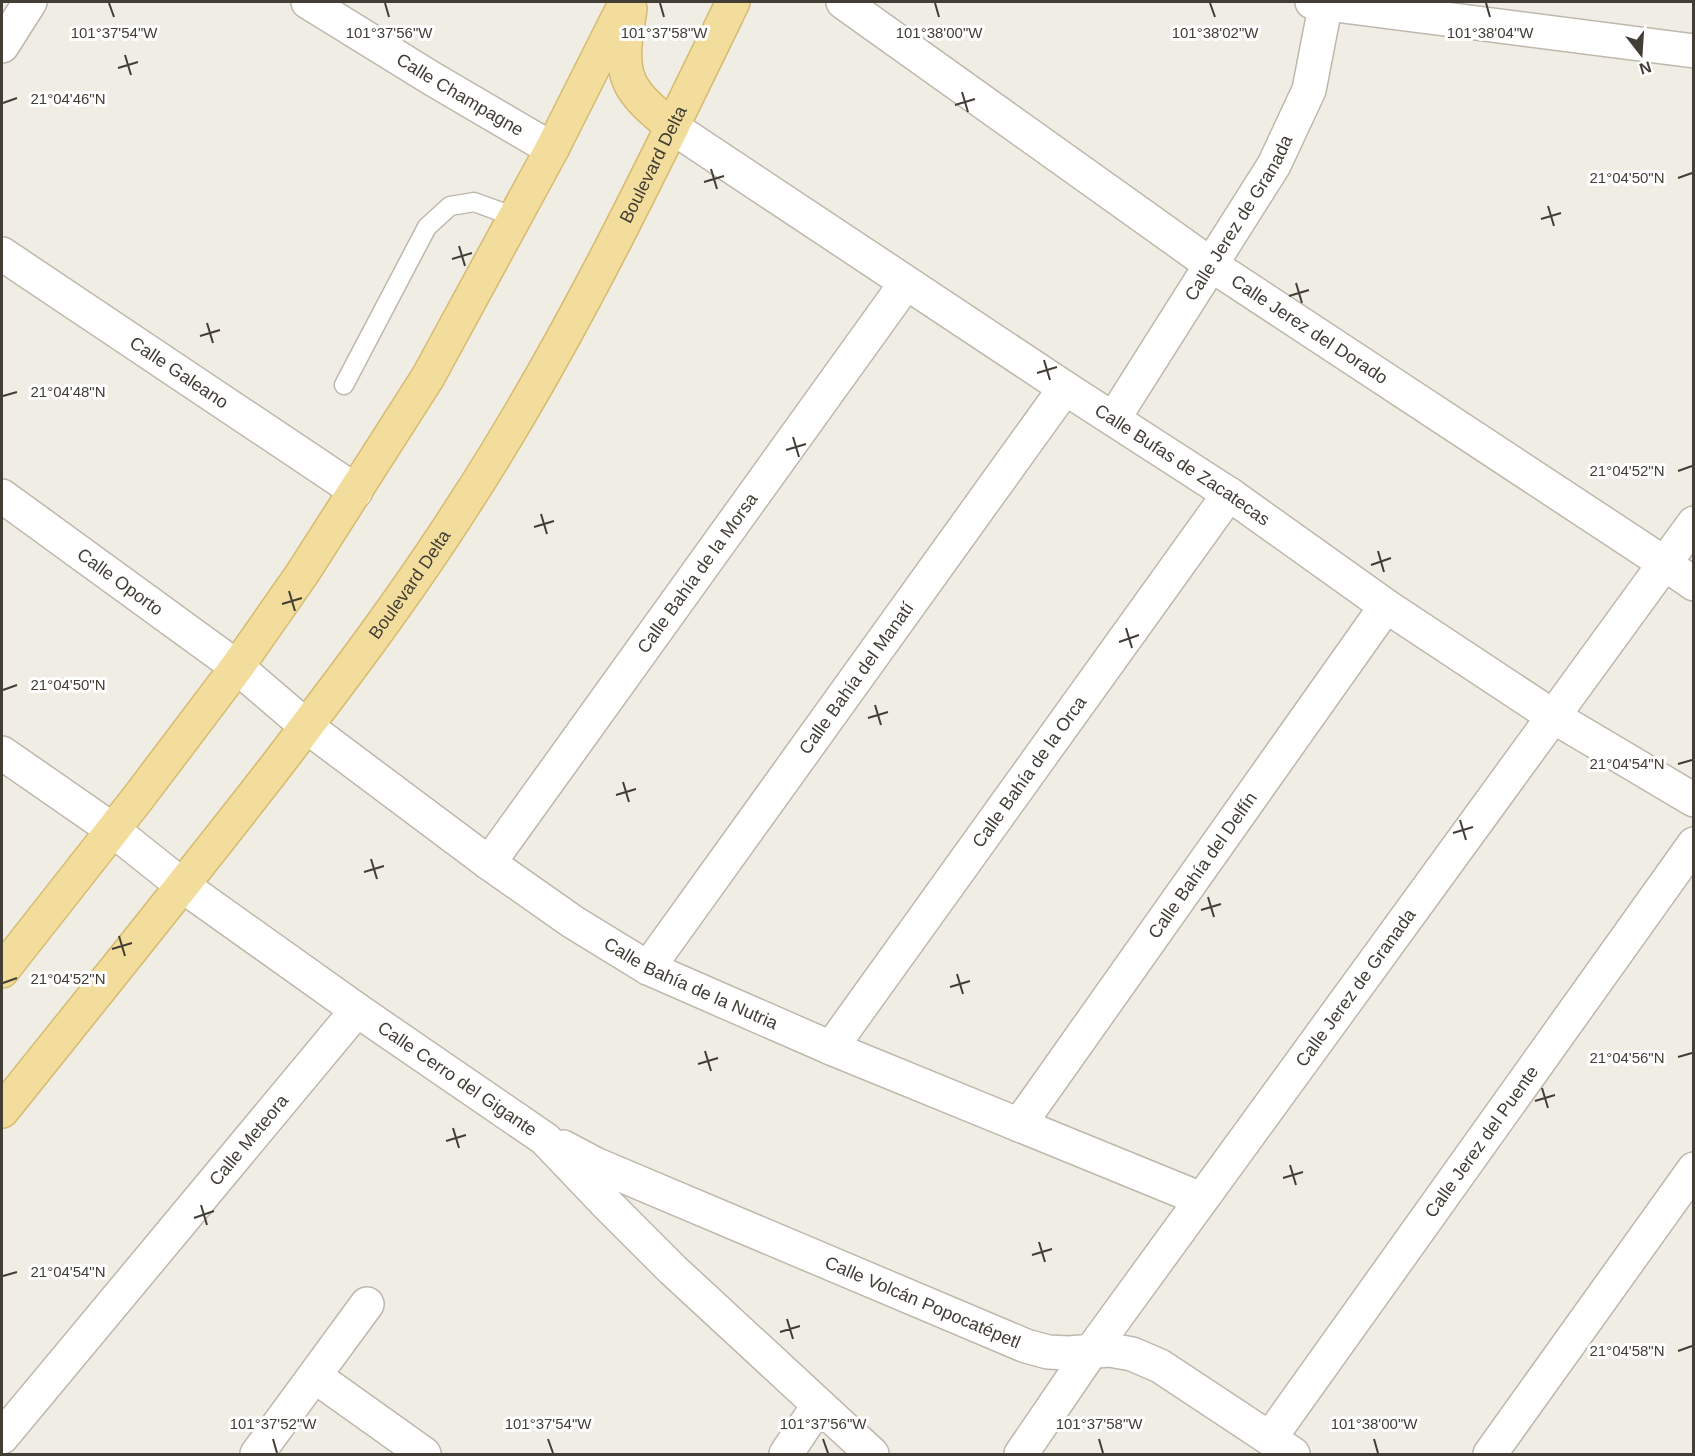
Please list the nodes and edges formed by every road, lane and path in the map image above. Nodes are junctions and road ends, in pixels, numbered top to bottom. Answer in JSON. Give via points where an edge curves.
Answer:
{"nodes":[{"id":1,"x":30,"y":2,"type":"edge"},
{"id":2,"x":308,"y":2,"type":"edge"},
{"id":3,"x":626,"y":2,"type":"edge"},
{"id":4,"x":632,"y":2,"type":"edge"},
{"id":5,"x":733,"y":2,"type":"edge"},
{"id":6,"x":843,"y":2,"type":"edge"},
{"id":7,"x":1321,"y":2,"type":"edge"},
{"id":8,"x":3,"y":40,"type":"edge"},
{"id":9,"x":1694,"y":51,"type":"edge"},
{"id":10,"x":672,"y":127,"type":"junction"},
{"id":11,"x":552,"y":149,"type":"junction"},
{"id":12,"x":515,"y":217,"type":"junction"},
{"id":13,"x":2,"y":254,"type":"edge"},
{"id":14,"x":1210,"y":264,"type":"junction"},
{"id":15,"x":906,"y":283,"type":"junction"},
{"id":16,"x":344,"y":386,"type":"dead end"},
{"id":17,"x":1065,"y":388,"type":"junction"},
{"id":18,"x":1114,"y":418,"type":"junction"},
{"id":19,"x":356,"y":491,"type":"junction"},
{"id":20,"x":1229,"y":494,"type":"junction"},
{"id":21,"x":2,"y":496,"type":"edge"},
{"id":22,"x":1694,"y":523,"type":"edge"},
{"id":23,"x":1664,"y":563,"type":"junction"},
{"id":24,"x":1694,"y":584,"type":"edge"},
{"id":25,"x":1386,"y":606,"type":"junction"},
{"id":26,"x":237,"y":667,"type":"junction"},
{"id":27,"x":1554,"y":717,"type":"junction"},
{"id":28,"x":306,"y":726,"type":"junction"},
{"id":29,"x":2,"y":753,"type":"edge"},
{"id":30,"x":1694,"y":800,"type":"edge"},
{"id":31,"x":113,"y":830,"type":"junction"},
{"id":32,"x":1694,"y":844,"type":"edge"},
{"id":33,"x":489,"y":863,"type":"junction"},
{"id":34,"x":183,"y":886,"type":"junction"},
{"id":35,"x":648,"y":968,"type":"junction"},
{"id":36,"x":2,"y":971,"type":"edge"},
{"id":37,"x":357,"y":1010,"type":"junction"},
{"id":38,"x":831,"y":1048,"type":"junction"},
{"id":39,"x":2,"y":1110,"type":"edge"},
{"id":40,"x":1019,"y":1125,"type":"junction"},
{"id":41,"x":545,"y":1138,"type":"junction"},
{"id":42,"x":1694,"y":1169,"type":"edge"},
{"id":43,"x":1201,"y":1199,"type":"junction"},
{"id":44,"x":368,"y":1304,"type":"dead end"},
{"id":45,"x":1092,"y":1350,"type":"junction"},
{"id":46,"x":316,"y":1377,"type":"junction"},
{"id":47,"x":818,"y":1406,"type":"junction"},
{"id":48,"x":2,"y":1437,"type":"edge"},
{"id":49,"x":1281,"y":1446,"type":"edge"},
{"id":50,"x":257,"y":1455,"type":"edge"},
{"id":51,"x":424,"y":1455,"type":"edge"},
{"id":52,"x":786,"y":1455,"type":"edge"},
{"id":53,"x":872,"y":1455,"type":"edge"},
{"id":54,"x":1022,"y":1455,"type":"edge"},
{"id":55,"x":1490,"y":1455,"type":"edge"}],
"edges":[{"from":1,"to":8,"type":"street"},
{"from":2,"to":11,"type":"street","name":"Calle Champagne"},
{"from":3,"to":11,"type":"main road"},
{"from":4,"to":10,"type":"main road","via":[[625,58],[627,77],[635,93]]},
{"from":5,"to":10,"type":"main road","name":"Boulevard Delta"},
{"from":6,"to":14,"type":"street","name":"Calle Jerez del Dorado"},
{"from":7,"to":9,"type":"street"},
{"from":7,"to":14,"type":"street","name":"Calle Jerez de Granada","via":[[1309,90],[1274,165]]},
{"from":10,"to":15,"type":"street","name":"Calle Bufas de Zacatecas"},
{"from":10,"to":28,"type":"main road","name":"Boulevard Delta","via":[[533,393],[396,606]]},
{"from":11,"to":12,"type":"main road"},
{"from":12,"to":16,"type":"lane","via":[[474,202],[450,206],[427,227]]},
{"from":12,"to":19,"type":"main road","via":[[428,377]]},
{"from":13,"to":19,"type":"street","name":"Calle Galeano"},
{"from":14,"to":18,"type":"street","name":"Calle Jerez de Granada"},
{"from":14,"to":23,"type":"street","name":"Calle Jerez del Dorado"},
{"from":15,"to":17,"type":"street","name":"Calle Bufas de Zacatecas"},
{"from":15,"to":33,"type":"street","name":"Calle Bahía de la Morsa"},
{"from":17,"to":18,"type":"street","name":"Calle Bufas de Zacatecas"},
{"from":17,"to":35,"type":"street","name":"Calle Bahía del Manatí"},
{"from":18,"to":20,"type":"street","name":"Calle Bufas de Zacatecas"},
{"from":19,"to":26,"type":"main road"},
{"from":20,"to":25,"type":"street","name":"Calle Bufas de Zacatecas"},
{"from":20,"to":38,"type":"street","name":"Calle Bahía de la Orca"},
{"from":21,"to":26,"type":"street","name":"Calle Oporto"},
{"from":22,"to":23,"type":"street","name":"Calle Jerez de Granada"},
{"from":23,"to":24,"type":"street","name":"Calle Jerez del Dorado"},
{"from":23,"to":27,"type":"street","name":"Calle Jerez de Granada"},
{"from":25,"to":27,"type":"street","name":"Calle Bufas de Zacatecas"},
{"from":25,"to":40,"type":"street","name":"Calle Bahía del Delfín"},
{"from":26,"to":28,"type":"street","name":"Calle Bahía de la Nutria"},
{"from":26,"to":31,"type":"main road"},
{"from":27,"to":30,"type":"street","name":"Calle Bufas de Zacatecas"},
{"from":27,"to":43,"type":"street","name":"Calle Jerez de Granada"},
{"from":28,"to":33,"type":"street","name":"Calle Bahía de la Nutria"},
{"from":28,"to":34,"type":"main road","name":"Boulevard Delta"},
{"from":29,"to":31,"type":"street","name":"Calle Cerro del Gigante"},
{"from":31,"to":34,"type":"street","name":"Calle Cerro del Gigante"},
{"from":31,"to":36,"type":"main road"},
{"from":32,"to":49,"type":"street","name":"Calle Jerez del Puente"},
{"from":33,"to":35,"type":"street","name":"Calle Bahía de la Nutria"},
{"from":34,"to":37,"type":"street","name":"Calle Cerro del Gigante"},
{"from":34,"to":39,"type":"main road","name":"Boulevard Delta"},
{"from":35,"to":38,"type":"street","name":"Calle Bahía de la Nutria"},
{"from":37,"to":41,"type":"street","name":"Calle Cerro del Gigante"},
{"from":37,"to":48,"type":"street","name":"Calle Meteora"},
{"from":38,"to":40,"type":"street","name":"Calle Bahía de la Nutria"},
{"from":40,"to":43,"type":"street","name":"Calle Bahía de la Nutria"},
{"from":41,"to":45,"type":"street","name":"Calle Volcán Popocatépetl","via":[[595,1164],[1026,1346],[1048,1352]]},
{"from":41,"to":47,"type":"street","name":"Calle Cerro del Gigante","via":[[673,1270]]},
{"from":42,"to":55,"type":"street"},
{"from":43,"to":45,"type":"street","name":"Calle Jerez de Granada"},
{"from":44,"to":46,"type":"street"},
{"from":45,"to":49,"type":"street","name":"Calle Volcán Popocatépetl","via":[[1132,1354],[1160,1366]]},
{"from":45,"to":54,"type":"street","name":"Calle Jerez de Granada"},
{"from":46,"to":50,"type":"street"},
{"from":46,"to":51,"type":"street"},
{"from":47,"to":52,"type":"street"},
{"from":47,"to":53,"type":"street","name":"Calle Cerro del Gigante"}]}
